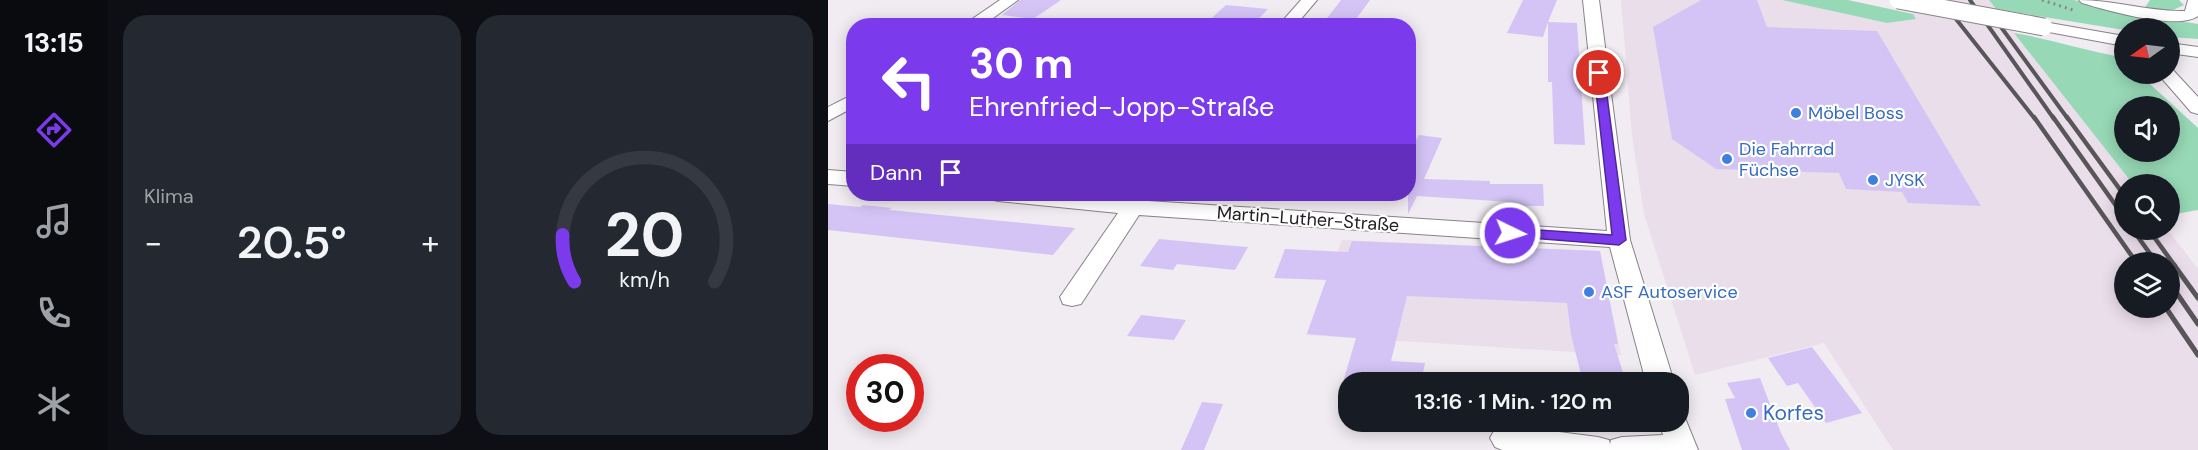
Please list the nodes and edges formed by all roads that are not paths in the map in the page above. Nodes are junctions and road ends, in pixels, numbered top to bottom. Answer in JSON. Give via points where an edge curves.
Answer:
{"nodes":[{"id":1,"x":1010,"y":0,"type":"edge"},
{"id":2,"x":1309,"y":0,"type":"edge"},
{"id":3,"x":1591,"y":0,"type":"edge"},
{"id":4,"x":1898,"y":0,"type":"edge"},
{"id":5,"x":2087,"y":0,"type":"edge"},
{"id":6,"x":2196,"y":0,"type":"edge"},
{"id":7,"x":982,"y":18,"type":"edge"},
{"id":8,"x":1293,"y":18,"type":"edge"},
{"id":9,"x":2114,"y":39,"type":"edge"},
{"id":10,"x":2180,"y":50,"type":"edge"},
{"id":11,"x":2198,"y":52,"type":"edge"},
{"id":12,"x":2176,"y":84,"type":"edge"},
{"id":13,"x":846,"y":104,"type":"edge"},
{"id":14,"x":2198,"y":108,"type":"edge"},
{"id":15,"x":828,"y":115,"type":"edge"},
{"id":16,"x":828,"y":177,"type":"edge"},
{"id":17,"x":846,"y":178,"type":"edge"},
{"id":18,"x":1137,"y":201,"type":"edge"},
{"id":19,"x":1150,"y":201,"type":"edge"},
{"id":20,"x":1619,"y":240,"type":"junction"},
{"id":21,"x":1072,"y":297,"type":"dead end"},
{"id":22,"x":1657,"y":372,"type":"edge"},
{"id":23,"x":1505,"y":438,"type":"dead end"},
{"id":24,"x":1680,"y":440,"type":"edge"},
{"id":25,"x":1598,"y":450,"type":"edge"},
{"id":26,"x":1622,"y":450,"type":"edge"}],
"edges":[{"from":1,"to":7,"type":"street"},
{"from":2,"to":8,"type":"street"},
{"from":3,"to":20,"type":"street"},
{"from":4,"to":9,"type":"street","bridge":true},
{"from":5,"to":6,"type":"street","via":[[2142,15],[2169,16],[2192,15]]},
{"from":10,"to":11,"type":"street"},
{"from":12,"to":14,"type":"street"},
{"from":13,"to":15,"type":"street"},
{"from":16,"to":17,"type":"street"},
{"from":18,"to":21,"type":"street"},
{"from":19,"to":20,"type":"street","name":"Martin-Luther-Straße"},
{"from":20,"to":22,"type":"street"},
{"from":23,"to":25,"type":"street"},
{"from":24,"to":26,"type":"street"}]}
